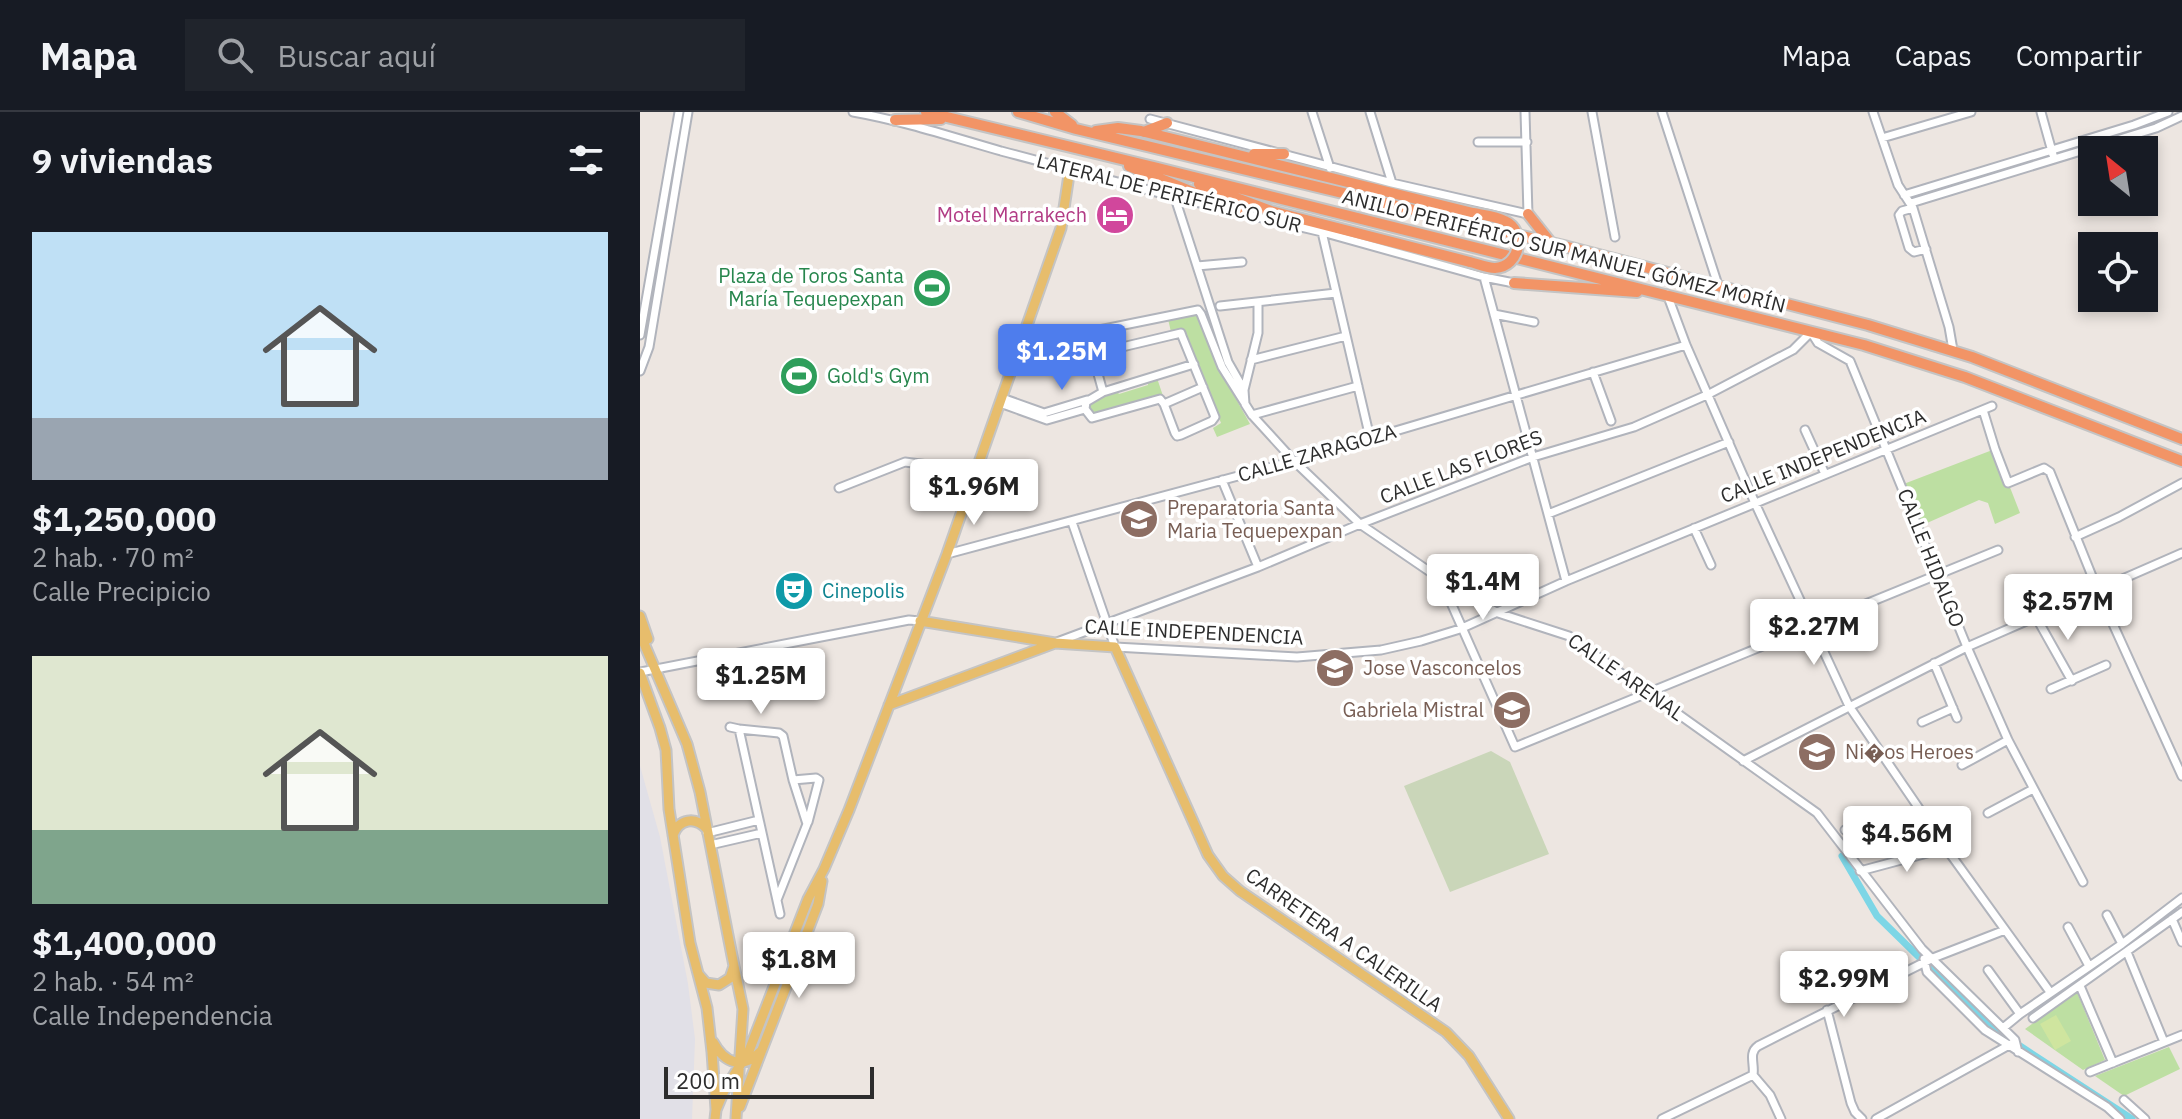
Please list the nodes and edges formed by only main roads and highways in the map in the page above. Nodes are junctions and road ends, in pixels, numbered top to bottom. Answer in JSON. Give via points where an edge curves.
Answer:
{"nodes":[{"id":1,"x":926,"y":112,"type":"edge"},
{"id":2,"x":1018,"y":112,"type":"edge"},
{"id":3,"x":1055,"y":112,"type":"edge"},
{"id":4,"x":956,"y":119,"type":"junction"},
{"id":5,"x":895,"y":120,"type":"road end"},
{"id":6,"x":1167,"y":123,"type":"road end"},
{"id":7,"x":1076,"y":129,"type":"junction"},
{"id":8,"x":1090,"y":132,"type":"junction"},
{"id":9,"x":1144,"y":132,"type":"junction"},
{"id":10,"x":1098,"y":153,"type":"junction"},
{"id":11,"x":1284,"y":154,"type":"road end"},
{"id":12,"x":1235,"y":155,"type":"junction"},
{"id":13,"x":1070,"y":168,"type":"road end"},
{"id":14,"x":1158,"y":168,"type":"junction"},
{"id":15,"x":1241,"y":212,"type":"road end"},
{"id":16,"x":1528,"y":214,"type":"road end"},
{"id":17,"x":1551,"y":243,"type":"junction"},
{"id":18,"x":1514,"y":283,"type":"road end"},
{"id":19,"x":1667,"y":294,"type":"junction"},
{"id":20,"x":2182,"y":439,"type":"edge"},
{"id":21,"x":2182,"y":461,"type":"edge"},
{"id":22,"x":640,"y":616,"type":"edge"},
{"id":23,"x":920,"y":621,"type":"junction"},
{"id":24,"x":640,"y":634,"type":"edge"},
{"id":25,"x":1055,"y":643,"type":"junction"},
{"id":26,"x":1115,"y":647,"type":"joint"},
{"id":27,"x":651,"y":658,"type":"junction"},
{"id":28,"x":640,"y":672,"type":"edge"},
{"id":29,"x":889,"y":705,"type":"junction"},
{"id":30,"x":707,"y":831,"type":"junction"},
{"id":31,"x":673,"y":835,"type":"junction"},
{"id":32,"x":824,"y":869,"type":"junction"},
{"id":33,"x":734,"y":966,"type":"junction"},
{"id":34,"x":698,"y":972,"type":"junction"},
{"id":35,"x":743,"y":1009,"type":"junction"},
{"id":36,"x":765,"y":1013,"type":"junction"},
{"id":37,"x":710,"y":1035,"type":"junction"},
{"id":38,"x":764,"y":1046,"type":"junction"},
{"id":39,"x":741,"y":1063,"type":"junction"},
{"id":40,"x":715,"y":1115,"type":"edge"},
{"id":41,"x":736,"y":1119,"type":"edge"},
{"id":42,"x":1509,"y":1119,"type":"edge"}],
"edges":[{"from":1,"to":4,"type":"highway","name":"ANILLO PERIFÉRICO SUR MANUEL GÓMEZ MORÍN"},
{"from":2,"to":7,"type":"highway","name":"ANILLO PERIFÉRICO SUR MANUEL GÓMEZ MORÍN"},
{"from":3,"to":7,"type":"highway"},
{"from":4,"to":5,"type":"highway"},
{"from":4,"to":10,"type":"highway","name":"ANILLO PERIFÉRICO SUR MANUEL GÓMEZ MORÍN"},
{"from":6,"to":9,"type":"highway"},
{"from":7,"to":8,"type":"highway","name":"ANILLO PERIFÉRICO SUR MANUEL GÓMEZ MORÍN"},
{"from":8,"to":9,"type":"highway"},
{"from":8,"to":17,"type":"highway","name":"ANILLO PERIFÉRICO SUR MANUEL GÓMEZ MORÍN"},
{"from":9,"to":12,"type":"highway"},
{"from":10,"to":14,"type":"highway","name":"ANILLO PERIFÉRICO SUR MANUEL GÓMEZ MORÍN"},
{"from":10,"to":15,"type":"highway"},
{"from":11,"to":12,"type":"highway"},
{"from":12,"to":14,"type":"highway","bridge":true,"via":[[1508,223],[1519,245],[1515,257],[1493,268],[1271,211]]},
{"from":13,"to":23,"type":"main road","via":[[1061,228]]},
{"from":14,"to":19,"type":"highway","name":"ANILLO PERIFÉRICO SUR MANUEL GÓMEZ MORÍN"},
{"from":16,"to":17,"type":"highway"},
{"from":17,"to":20,"type":"highway","name":"ANILLO PERIFÉRICO SUR MANUEL GÓMEZ MORÍN","via":[[1953,350]]},
{"from":18,"to":19,"type":"highway"},
{"from":19,"to":21,"type":"highway","name":"ANILLO PERIFÉRICO SUR MANUEL GÓMEZ MORÍN","via":[[1965,377]]},
{"from":22,"to":27,"type":"main road"},
{"from":23,"to":25,"type":"main road","name":"CALLE INDEPENDENCIA"},
{"from":23,"to":29,"type":"main road"},
{"from":24,"to":27,"type":"main road"},
{"from":25,"to":26,"type":"main road","name":"CALLE INDEPENDENCIA"},
{"from":25,"to":29,"type":"main road","name":"CALLE LAS FLORES"},
{"from":26,"to":42,"type":"main road","name":"CARRETERA A CALERILLA","via":[[1208,855],[1223,876],[1446,1032],[1469,1056]]},
{"from":27,"to":30,"type":"main road","via":[[687,744]]},
{"from":28,"to":31,"type":"main road","via":[[666,750]]},
{"from":29,"to":32,"type":"main road"},
{"from":30,"to":31,"type":"main road","via":[[689,820]]},
{"from":30,"to":33,"type":"main road"},
{"from":31,"to":34,"type":"main road"},
{"from":32,"to":36,"type":"main road"},
{"from":32,"to":38,"type":"main road","via":[[818,904]]},
{"from":33,"to":34,"type":"main road","via":[[730,978],[719,985],[706,983]]},
{"from":33,"to":35,"type":"main road"},
{"from":34,"to":37,"type":"main road"},
{"from":35,"to":36,"type":"main road","via":[[751,1016]]},
{"from":35,"to":39,"type":"main road"},
{"from":36,"to":39,"type":"main road"},
{"from":37,"to":39,"type":"main road","via":[[722,1055]]},
{"from":37,"to":40,"type":"main road"},
{"from":38,"to":39,"type":"main road"},
{"from":38,"to":41,"type":"main road"},
{"from":39,"to":40,"type":"main road"},
{"from":39,"to":41,"type":"main road"}]}
